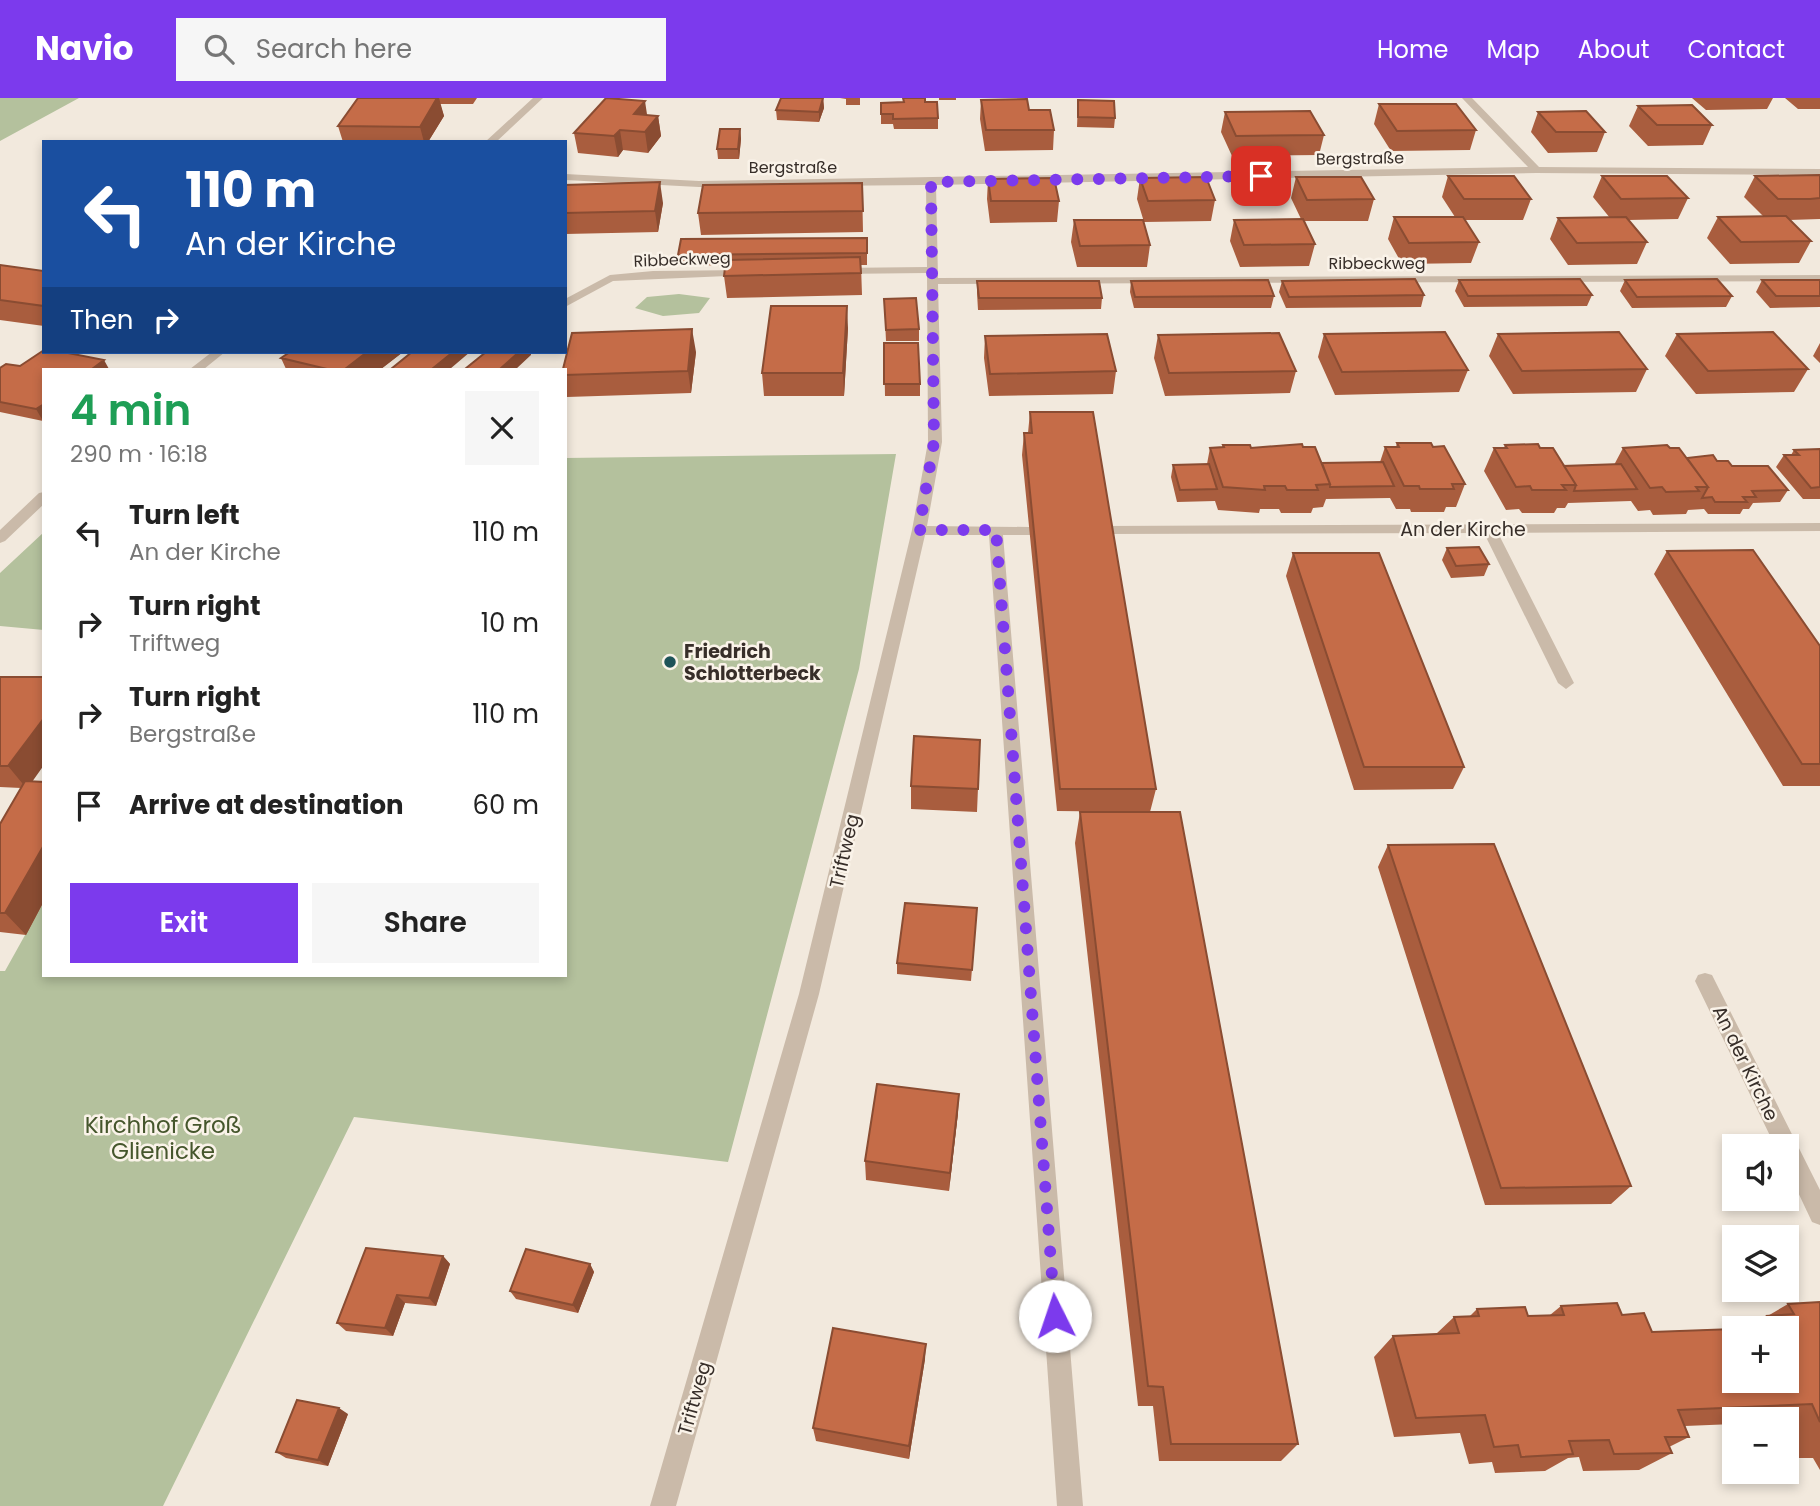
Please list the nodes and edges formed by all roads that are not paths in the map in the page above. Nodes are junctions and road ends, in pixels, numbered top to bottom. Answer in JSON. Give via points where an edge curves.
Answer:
{"nodes":[{"id":1,"x":538,"y":98,"type":"edge"},
{"id":2,"x":1466,"y":98,"type":"edge"},
{"id":3,"x":492,"y":140,"type":"edge"},
{"id":4,"x":1536,"y":170,"type":"junction"},
{"id":5,"x":1820,"y":172,"type":"edge"},
{"id":6,"x":567,"y":177,"type":"edge"},
{"id":7,"x":931,"y":182,"type":"junction"},
{"id":8,"x":764,"y":272,"type":"edge"},
{"id":9,"x":820,"y":272,"type":"edge"},
{"id":10,"x":933,"y":276,"type":"junction"},
{"id":11,"x":1820,"y":278,"type":"edge"},
{"id":12,"x":567,"y":303,"type":"edge"},
{"id":13,"x":216,"y":354,"type":"edge"},
{"id":14,"x":197,"y":368,"type":"edge"},
{"id":15,"x":42,"y":498,"type":"edge"},
{"id":16,"x":1820,"y":527,"type":"edge"},
{"id":17,"x":1489,"y":528,"type":"junction"},
{"id":18,"x":919,"y":530,"type":"junction"},
{"id":19,"x":996,"y":530,"type":"junction"},
{"id":20,"x":1105,"y":530,"type":"edge"},
{"id":21,"x":1030,"y":531,"type":"edge"},
{"id":22,"x":0,"y":538,"type":"edge"},
{"id":23,"x":1566,"y":683,"type":"dead end"},
{"id":24,"x":1705,"y":981,"type":"dead end"},
{"id":25,"x":1781,"y":1134,"type":"edge"},
{"id":26,"x":1799,"y":1171,"type":"edge"},
{"id":27,"x":1820,"y":1214,"type":"edge"},
{"id":28,"x":663,"y":1506,"type":"edge"},
{"id":29,"x":1070,"y":1506,"type":"edge"}],
"edges":[{"from":1,"to":3,"type":"street"},
{"from":2,"to":4,"type":"street"},
{"from":4,"to":5,"type":"street","name":"Bergstraße"},
{"from":4,"to":7,"type":"street","name":"Bergstraße"},
{"from":6,"to":7,"type":"street","name":"Bergstraße","via":[[699,184]]},
{"from":7,"to":10,"type":"street","name":"Triftweg"},
{"from":8,"to":12,"type":"street","name":"Ribbeckweg","via":[[610,278]]},
{"from":9,"to":10,"type":"street","name":"Ribbeckweg"},
{"from":10,"to":11,"type":"street","name":"Ribbeckweg"},
{"from":10,"to":18,"type":"street","name":"Triftweg","via":[[934,442]]},
{"from":13,"to":14,"type":"street"},
{"from":15,"to":22,"type":"street"},
{"from":16,"to":17,"type":"street","name":"An der Kirche"},
{"from":17,"to":20,"type":"street","name":"An der Kirche"},
{"from":17,"to":23,"type":"street"},
{"from":18,"to":19,"type":"street"},
{"from":18,"to":28,"type":"street","name":"Triftweg","via":[[809,994]]},
{"from":19,"to":21,"type":"street"},
{"from":19,"to":29,"type":"street"},
{"from":24,"to":25,"type":"street","name":"An der Kirche"},
{"from":26,"to":27,"type":"street","name":"An der Kirche"}]}
